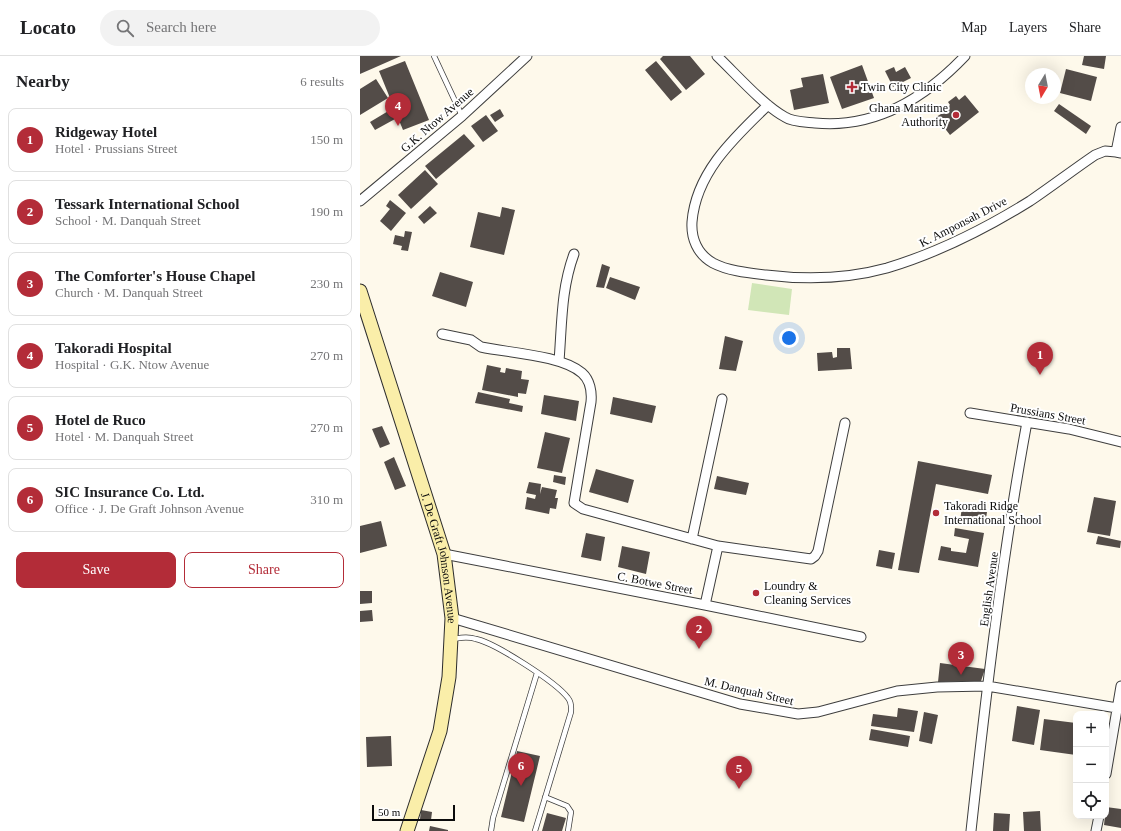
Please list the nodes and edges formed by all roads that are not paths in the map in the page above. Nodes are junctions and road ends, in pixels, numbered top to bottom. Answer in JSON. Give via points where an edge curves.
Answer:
{"nodes":[{"id":1,"x":434,"y":56,"type":"edge"},
{"id":2,"x":527,"y":56,"type":"edge"},
{"id":3,"x":717,"y":56,"type":"edge"},
{"id":4,"x":965,"y":56,"type":"edge"},
{"id":5,"x":768,"y":105,"type":"junction"},
{"id":6,"x":462,"y":116,"type":"junction"},
{"id":7,"x":1121,"y":127,"type":"edge"},
{"id":8,"x":1119,"y":152,"type":"edge"},
{"id":9,"x":360,"y":200,"type":"edge"},
{"id":10,"x":574,"y":254,"type":"dead end"},
{"id":11,"x":360,"y":290,"type":"edge"},
{"id":12,"x":442,"y":334,"type":"dead end"},
{"id":13,"x":559,"y":360,"type":"junction"},
{"id":14,"x":722,"y":399,"type":"dead end"},
{"id":15,"x":970,"y":413,"type":"dead end"},
{"id":16,"x":1027,"y":422,"type":"junction"},
{"id":17,"x":844,"y":423,"type":"dead end"},
{"id":18,"x":1121,"y":442,"type":"edge"},
{"id":19,"x":692,"y":539,"type":"junction"},
{"id":20,"x":718,"y":546,"type":"junction"},
{"id":21,"x":444,"y":554,"type":"junction"},
{"id":22,"x":706,"y":605,"type":"junction"},
{"id":23,"x":452,"y":618,"type":"junction"},
{"id":24,"x":861,"y":638,"type":"dead end"},
{"id":25,"x":451,"y":639,"type":"junction"},
{"id":26,"x":537,"y":673,"type":"junction"},
{"id":27,"x":987,"y":686,"type":"junction"},
{"id":28,"x":1121,"y":686,"type":"edge"},
{"id":29,"x":1117,"y":708,"type":"junction"},
{"id":30,"x":1109,"y":756,"type":"edge"},
{"id":31,"x":545,"y":797,"type":"junction"},
{"id":32,"x":1098,"y":819,"type":"edge"},
{"id":33,"x":407,"y":831,"type":"edge"},
{"id":34,"x":491,"y":831,"type":"edge"},
{"id":35,"x":535,"y":831,"type":"edge"},
{"id":36,"x":568,"y":831,"type":"edge"},
{"id":37,"x":971,"y":831,"type":"edge"},
{"id":38,"x":1096,"y":831,"type":"edge"}],
"edges":[{"from":1,"to":6,"type":"lane"},
{"from":2,"to":6,"type":"street","name":"G.K. Ntow Avenue"},
{"from":3,"to":5,"type":"street"},
{"from":4,"to":5,"type":"street","via":[[923,94],[890,111],[862,120],[834,125],[809,122],[786,118]]},
{"from":5,"to":8,"type":"street","name":"K. Amponsah Drive","via":[[732,139],[711,168],[698,192],[693,213],[691,233],[697,248],[713,263],[741,272],[808,279],[842,277],[900,264],[928,255],[975,232],[1030,200],[1095,155],[1105,151]]},
{"from":6,"to":9,"type":"street","name":"G.K. Ntow Avenue"},
{"from":7,"to":8,"type":"street"},
{"from":10,"to":13,"type":"street","via":[[567,272],[563,295]]},
{"from":11,"to":21,"type":"street","name":"J. De Graft Johnson Avenue"},
{"from":12,"to":13,"type":"street","via":[[471,340],[481,347]]},
{"from":13,"to":19,"type":"street","via":[[583,374],[592,392],[574,503],[583,509]]},
{"from":14,"to":19,"type":"street"},
{"from":15,"to":16,"type":"street","name":"Prussians Street"},
{"from":16,"to":18,"type":"street","name":"Prussians Street"},
{"from":16,"to":27,"type":"street","name":"English Avenue","via":[[1016,478]]},
{"from":17,"to":20,"type":"street","via":[[816,556],[810,559]]},
{"from":19,"to":20,"type":"street"},
{"from":20,"to":22,"type":"street"},
{"from":21,"to":22,"type":"street","name":"C. Botwe Street"},
{"from":21,"to":23,"type":"street","name":"J. De Graft Johnson Avenue"},
{"from":22,"to":24,"type":"street","name":"C. Botwe Street"},
{"from":23,"to":25,"type":"street","name":"J. De Graft Johnson Avenue"},
{"from":23,"to":27,"type":"street","name":"M. Danquah Street","via":[[740,704],[798,714],[818,712],[897,691]]},
{"from":25,"to":26,"type":"lane","via":[[477,639],[504,651]]},
{"from":25,"to":33,"type":"street","name":"J. De Graft Johnson Avenue","via":[[440,731]]},
{"from":26,"to":31,"type":"lane","via":[[568,697],[571,704]]},
{"from":26,"to":34,"type":"lane"},
{"from":27,"to":29,"type":"street","name":"M. Danquah Street"},
{"from":27,"to":37,"type":"street","name":"English Avenue"},
{"from":28,"to":29,"type":"street"},
{"from":29,"to":30,"type":"street"},
{"from":31,"to":35,"type":"lane"},
{"from":31,"to":36,"type":"lane","via":[[567,806],[571,812]]},
{"from":32,"to":38,"type":"street"}]}
